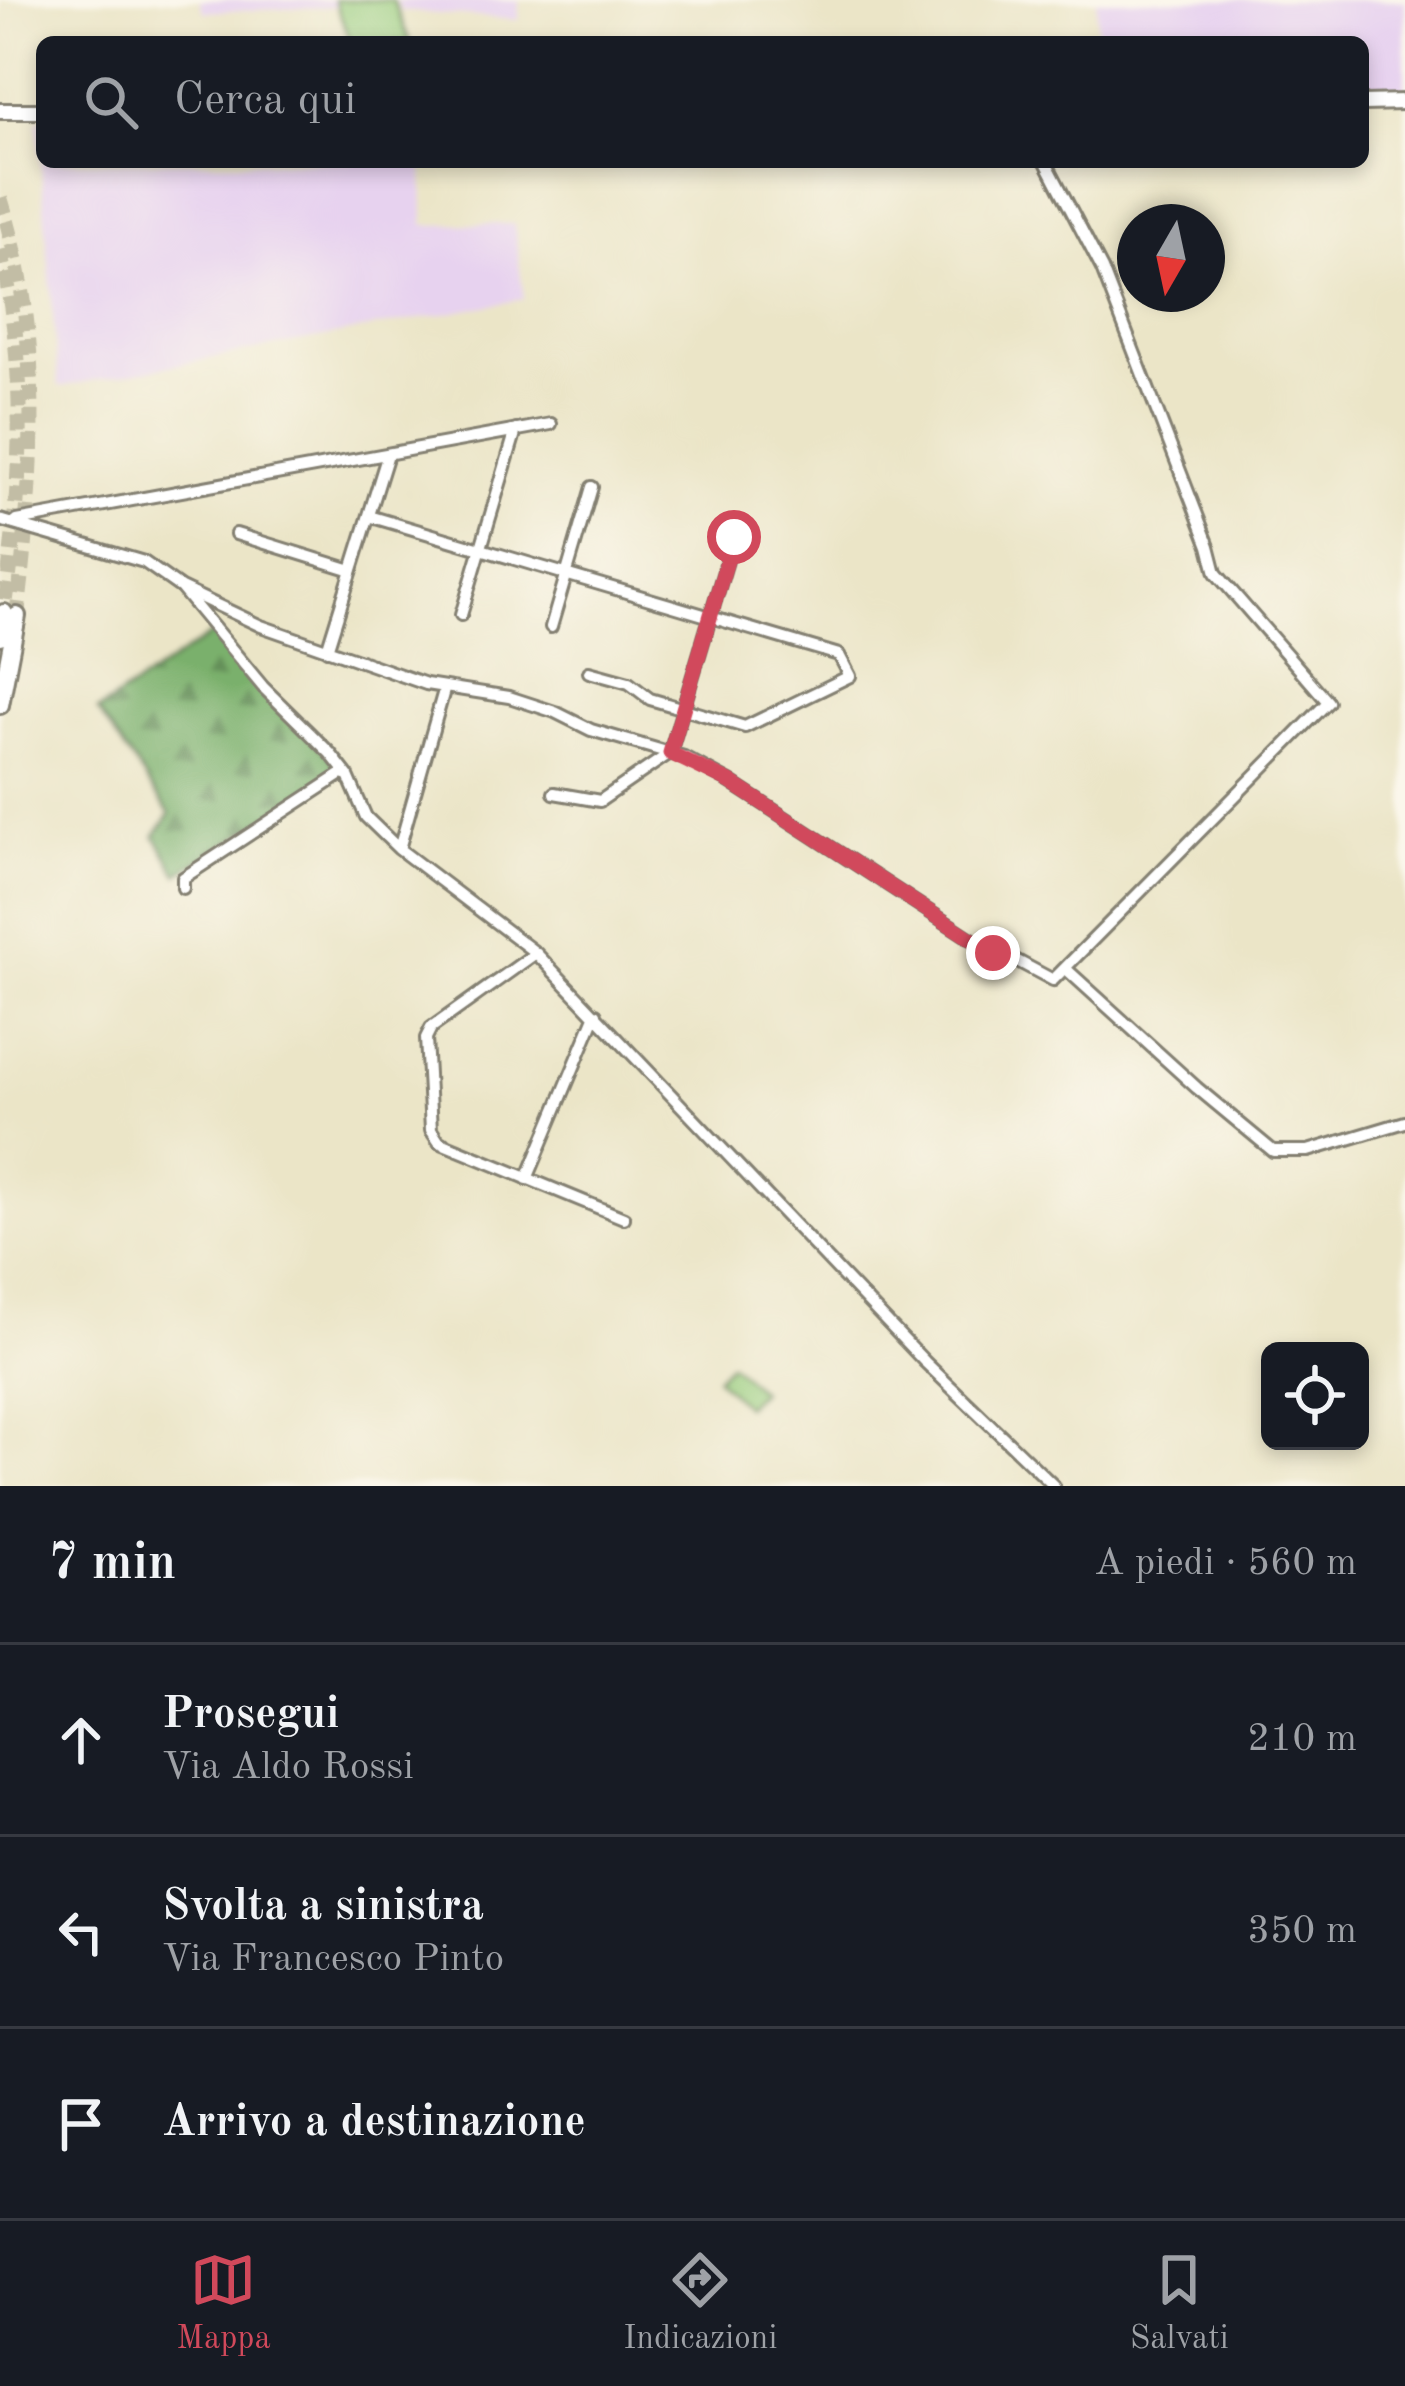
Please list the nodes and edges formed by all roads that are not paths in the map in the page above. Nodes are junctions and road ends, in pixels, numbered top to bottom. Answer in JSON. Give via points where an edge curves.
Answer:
{"nodes":[{"id":1,"x":1405,"y":102,"type":"edge"},
{"id":2,"x":1369,"y":103,"type":"edge"},
{"id":3,"x":0,"y":111,"type":"edge"},
{"id":4,"x":36,"y":111,"type":"edge"},
{"id":5,"x":1049,"y":168,"type":"edge"},
{"id":6,"x":551,"y":424,"type":"dead end"},
{"id":7,"x":516,"y":430,"type":"junction"},
{"id":8,"x":388,"y":454,"type":"junction"},
{"id":9,"x":592,"y":487,"type":"dead end"},
{"id":10,"x":369,"y":516,"type":"junction"},
{"id":11,"x":4,"y":521,"type":"edge"},
{"id":12,"x":236,"y":534,"type":"dead end"},
{"id":13,"x":734,"y":537,"type":"dead end"},
{"id":14,"x":482,"y":549,"type":"junction"},
{"id":15,"x":352,"y":570,"type":"junction"},
{"id":16,"x":566,"y":574,"type":"junction"},
{"id":17,"x":181,"y":588,"type":"junction"},
{"id":18,"x":461,"y":615,"type":"dead end"},
{"id":19,"x":711,"y":617,"type":"junction"},
{"id":20,"x":550,"y":627,"type":"dead end"},
{"id":21,"x":0,"y":635,"type":"tunnel mouth"},
{"id":22,"x":327,"y":650,"type":"junction"},
{"id":23,"x":589,"y":672,"type":"dead end"},
{"id":24,"x":445,"y":687,"type":"junction"},
{"id":25,"x":0,"y":705,"type":"edge"},
{"id":26,"x":684,"y":709,"type":"junction"},
{"id":27,"x":670,"y":753,"type":"junction"},
{"id":28,"x":345,"y":772,"type":"junction"},
{"id":29,"x":554,"y":793,"type":"dead end"},
{"id":30,"x":399,"y":849,"type":"junction"},
{"id":31,"x":183,"y":888,"type":"dead end"},
{"id":32,"x":536,"y":953,"type":"junction"},
{"id":33,"x":1066,"y":968,"type":"junction"},
{"id":34,"x":596,"y":1014,"type":"junction"},
{"id":35,"x":1405,"y":1122,"type":"edge"},
{"id":36,"x":527,"y":1179,"type":"junction"},
{"id":37,"x":624,"y":1218,"type":"dead end"},
{"id":38,"x":1054,"y":1486,"type":"edge"}],
"edges":[{"from":1,"to":2,"type":"main road"},
{"from":3,"to":4,"type":"main road"},
{"from":5,"to":33,"type":"street","via":[[1102,269],[1216,573],[1328,702]]},
{"from":6,"to":7,"type":"street"},
{"from":7,"to":8,"type":"street"},
{"from":7,"to":14,"type":"street"},
{"from":8,"to":10,"type":"street"},
{"from":8,"to":11,"type":"street"},
{"from":9,"to":16,"type":"street"},
{"from":10,"to":14,"type":"street"},
{"from":10,"to":15,"type":"street"},
{"from":11,"to":17,"type":"street","via":[[144,562]]},
{"from":12,"to":15,"type":"street"},
{"from":13,"to":19,"type":"street"},
{"from":14,"to":16,"type":"street"},
{"from":14,"to":18,"type":"street"},
{"from":15,"to":22,"type":"street"},
{"from":16,"to":19,"type":"street"},
{"from":16,"to":20,"type":"street"},
{"from":17,"to":22,"type":"street"},
{"from":17,"to":28,"type":"street"},
{"from":19,"to":26,"type":"street"},
{"from":19,"to":26,"type":"street","via":[[839,655],[850,676],[746,727]]},
{"from":21,"to":25,"type":"highway","via":[[10,614]]},
{"from":22,"to":24,"type":"street"},
{"from":23,"to":26,"type":"street"},
{"from":24,"to":27,"type":"street","via":[[509,697]]},
{"from":24,"to":30,"type":"street"},
{"from":26,"to":27,"type":"street"},
{"from":27,"to":29,"type":"street","via":[[600,801]]},
{"from":27,"to":33,"type":"street","via":[[730,782],[993,953],[1053,980]]},
{"from":28,"to":30,"type":"street","via":[[366,817]]},
{"from":28,"to":31,"type":"street","via":[[183,878]]},
{"from":30,"to":32,"type":"street"},
{"from":32,"to":34,"type":"street"},
{"from":32,"to":36,"type":"street","via":[[426,1038],[434,1137]]},
{"from":33,"to":35,"type":"street","via":[[1273,1151],[1308,1151]]},
{"from":34,"to":36,"type":"street"},
{"from":34,"to":38,"type":"street","via":[[925,1362]]},
{"from":36,"to":37,"type":"street"}]}
